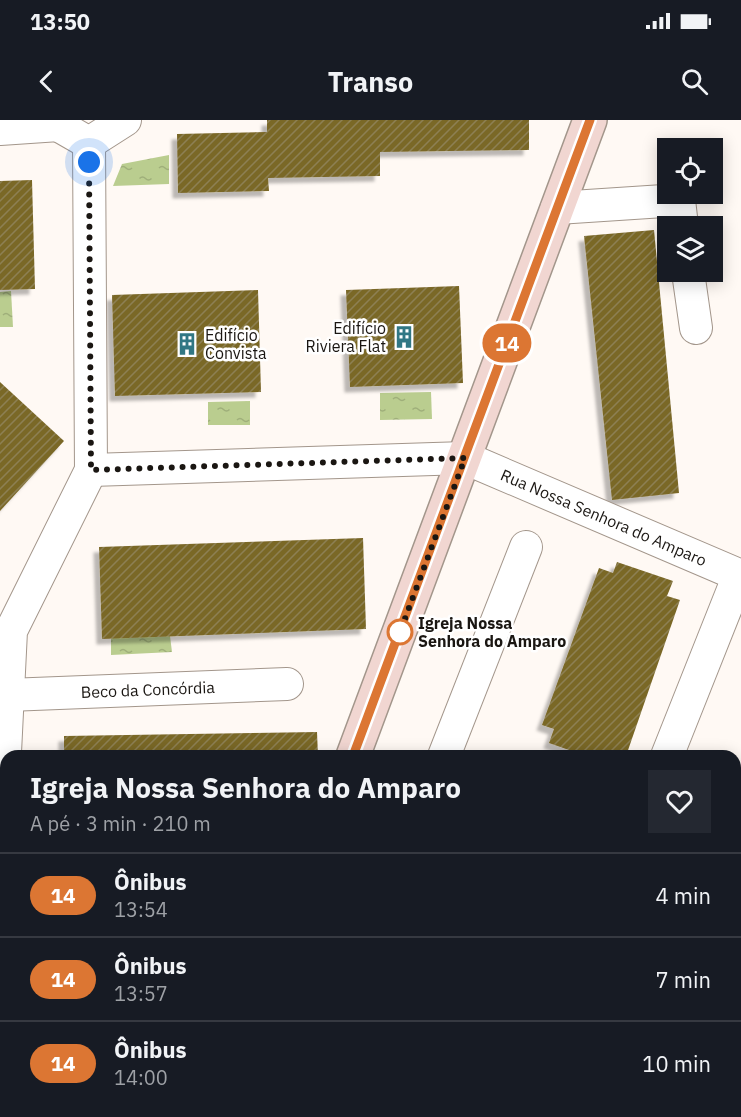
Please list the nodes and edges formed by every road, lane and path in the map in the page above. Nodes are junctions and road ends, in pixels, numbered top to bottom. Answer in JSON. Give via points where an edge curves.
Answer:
{"nodes":[{"id":1,"x":125,"y":120,"type":"edge"},
{"id":2,"x":590,"y":120,"type":"edge"},
{"id":3,"x":54,"y":123,"type":"edge"},
{"id":4,"x":0,"y":129,"type":"edge"},
{"id":5,"x":89,"y":143,"type":"junction"},
{"id":6,"x":557,"y":208,"type":"junction"},
{"id":7,"x":681,"y":216,"type":"edge"},
{"id":8,"x":689,"y":282,"type":"edge"},
{"id":9,"x":696,"y":328,"type":"dead end"},
{"id":10,"x":465,"y":458,"type":"junction"},
{"id":11,"x":91,"y":470,"type":"junction"},
{"id":12,"x":526,"y":547,"type":"dead end"},
{"id":13,"x":740,"y":576,"type":"edge"},
{"id":14,"x":6,"y":625,"type":"edge"},
{"id":15,"x":286,"y":684,"type":"dead end"},
{"id":16,"x":8,"y":695,"type":"junction"},
{"id":17,"x":5,"y":750,"type":"edge"},
{"id":18,"x":355,"y":750,"type":"edge"},
{"id":19,"x":446,"y":750,"type":"edge"},
{"id":20,"x":669,"y":750,"type":"edge"}],
"edges":[{"from":1,"to":5,"type":"street"},
{"from":2,"to":6,"type":"street"},
{"from":3,"to":4,"type":"street"},
{"from":3,"to":5,"type":"street"},
{"from":5,"to":11,"type":"street"},
{"from":6,"to":7,"type":"street","via":[[679,200]]},
{"from":6,"to":10,"type":"street"},
{"from":8,"to":9,"type":"street"},
{"from":10,"to":11,"type":"street"},
{"from":10,"to":13,"type":"street","name":"Rua Nossa Senhora do Amparo"},
{"from":10,"to":18,"type":"street"},
{"from":11,"to":14,"type":"street"},
{"from":12,"to":19,"type":"street"},
{"from":13,"to":20,"type":"street"},
{"from":14,"to":16,"type":"street"},
{"from":15,"to":16,"type":"street","name":"Beco da Concórdia"},
{"from":16,"to":17,"type":"street"}]}
